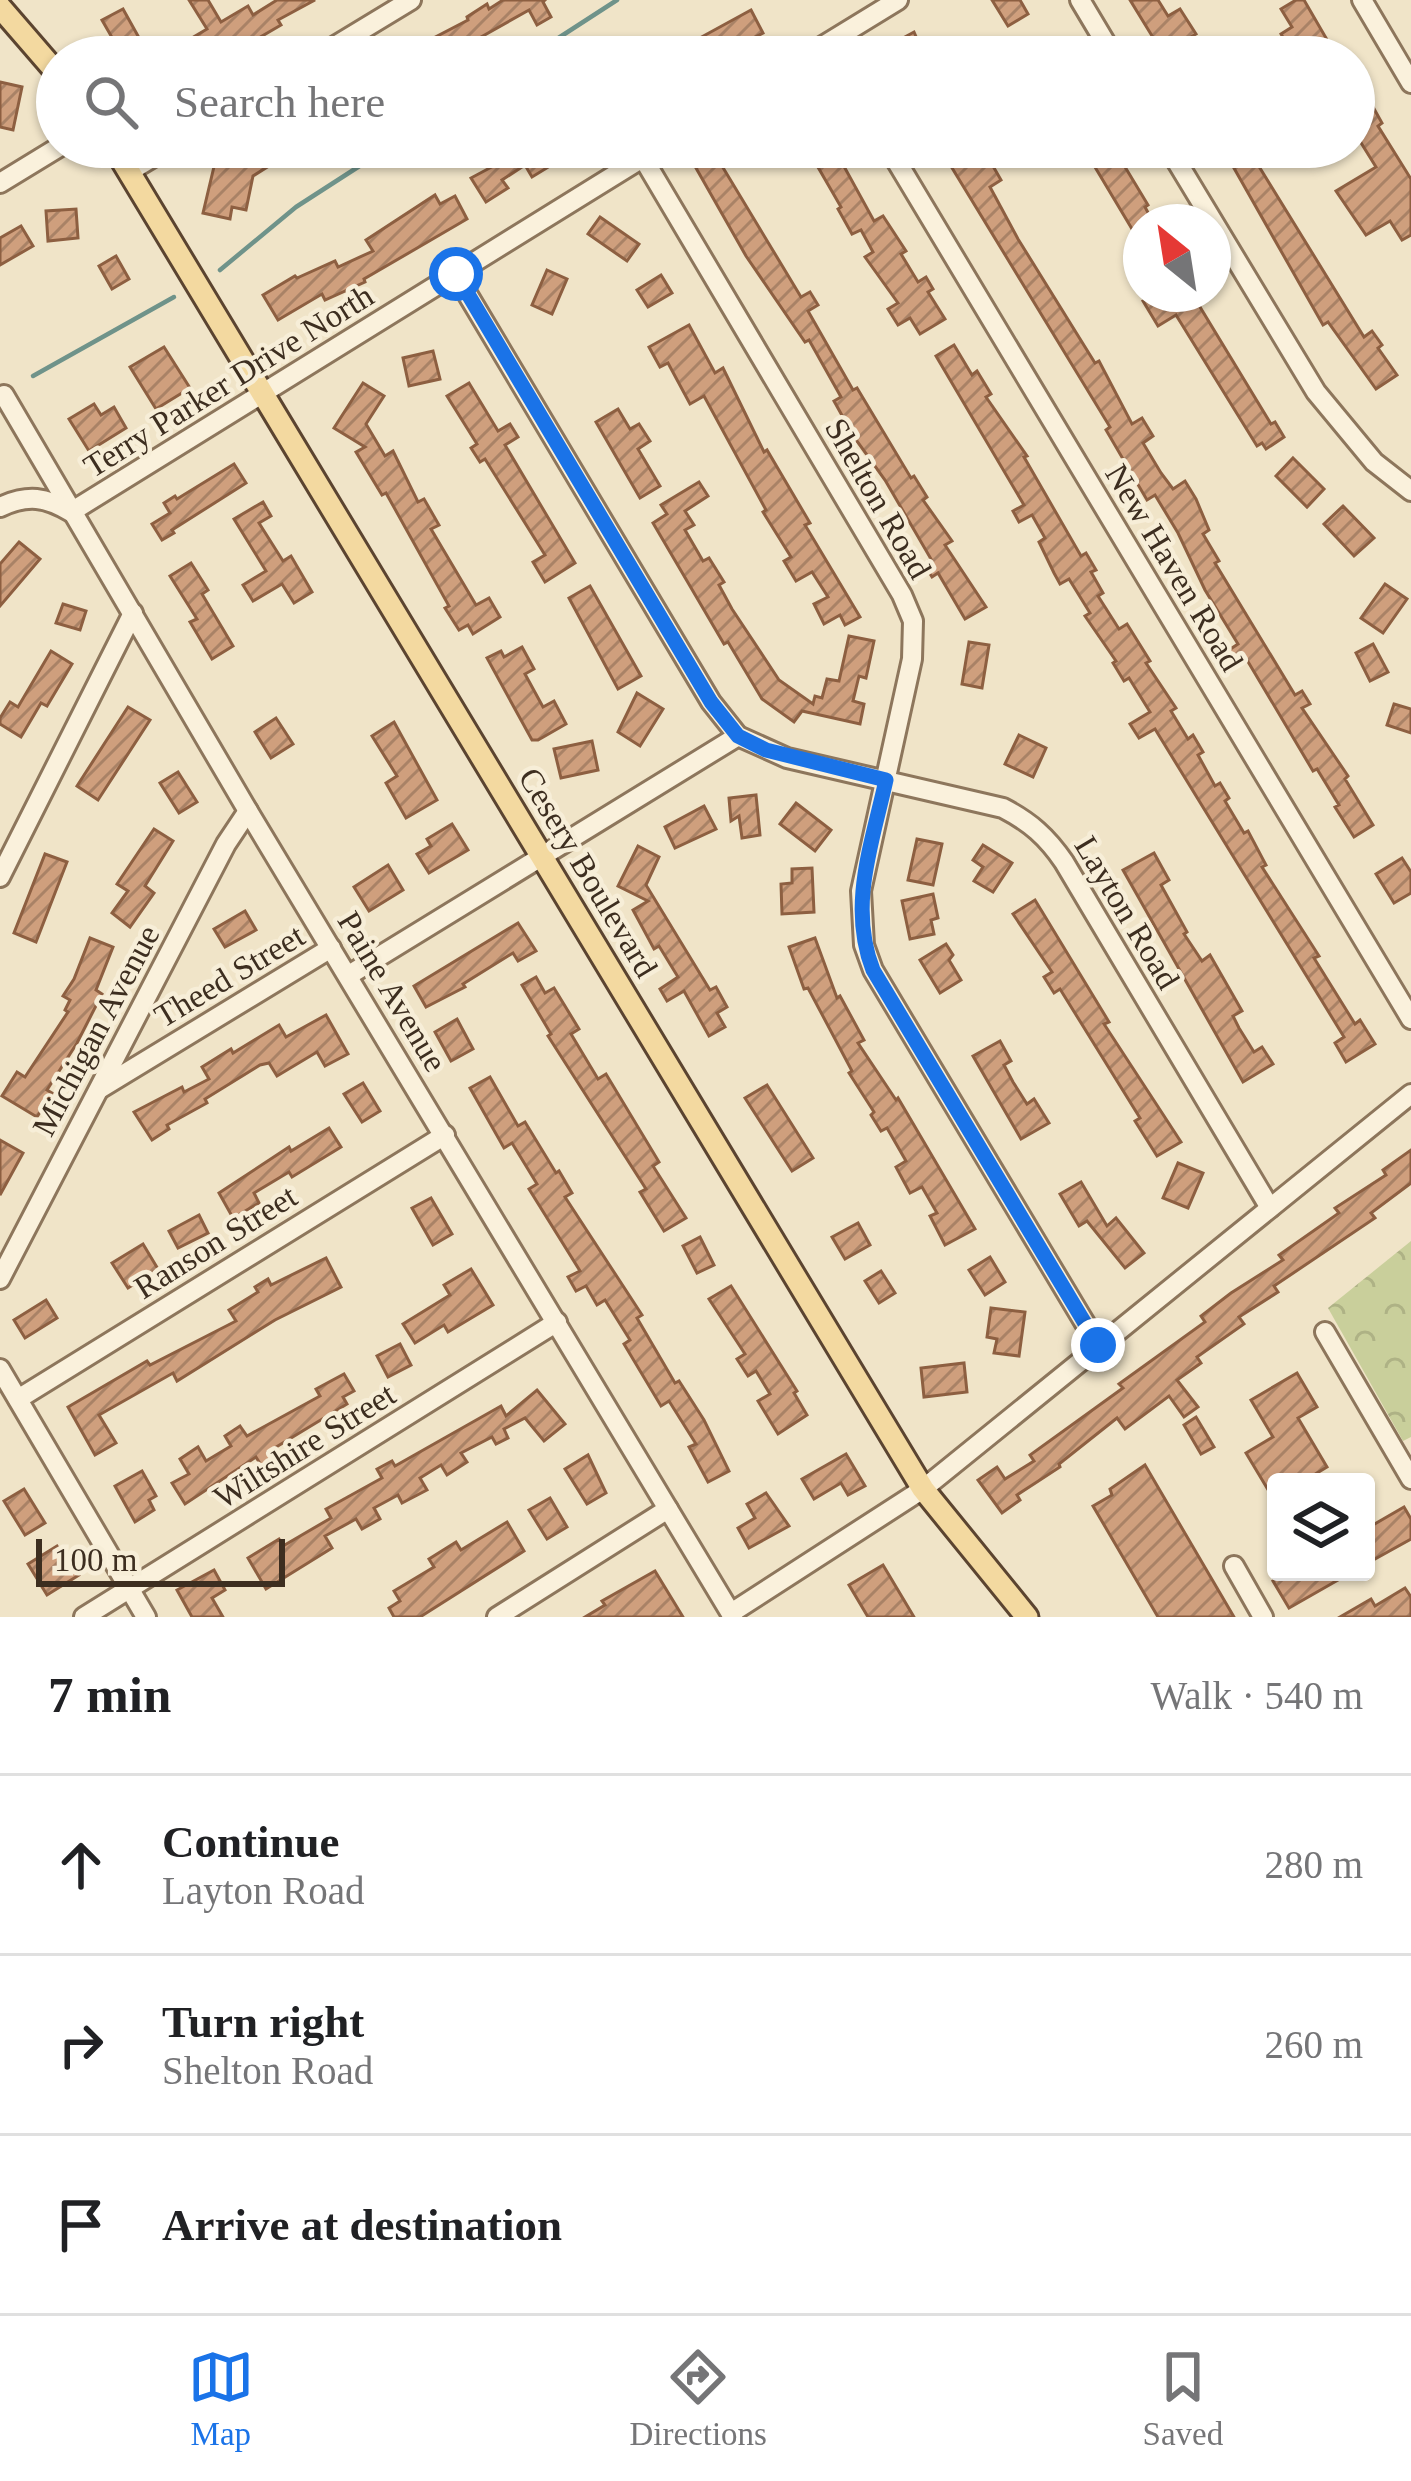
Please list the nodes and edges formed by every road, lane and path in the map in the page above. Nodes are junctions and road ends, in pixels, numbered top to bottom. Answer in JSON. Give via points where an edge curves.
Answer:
{"nodes":[{"id":1,"x":411,"y":0,"type":"edge"},
{"id":2,"x":898,"y":0,"type":"edge"},
{"id":3,"x":1080,"y":0,"type":"edge"},
{"id":4,"x":1362,"y":0,"type":"edge"},
{"id":5,"x":0,"y":7,"type":"edge"},
{"id":6,"x":352,"y":36,"type":"edge"},
{"id":7,"x":850,"y":36,"type":"edge"},
{"id":8,"x":1101,"y":36,"type":"edge"},
{"id":9,"x":36,"y":49,"type":"edge"},
{"id":10,"x":1411,"y":82,"type":"edge"},
{"id":11,"x":36,"y":161,"type":"edge"},
{"id":12,"x":128,"y":168,"type":"edge"},
{"id":13,"x":135,"y":168,"type":"edge"},
{"id":14,"x":627,"y":168,"type":"edge"},
{"id":15,"x":649,"y":168,"type":"edge"},
{"id":16,"x":902,"y":168,"type":"edge"},
{"id":17,"x":1181,"y":168,"type":"edge"},
{"id":18,"x":130,"y":171,"type":"junction"},
{"id":19,"x":0,"y":184,"type":"edge"},
{"id":20,"x":456,"y":274,"type":"junction"},
{"id":21,"x":263,"y":394,"type":"junction"},
{"id":22,"x":4,"y":395,"type":"dead end"},
{"id":23,"x":1411,"y":490,"type":"edge"},
{"id":24,"x":0,"y":506,"type":"edge"},
{"id":25,"x":71,"y":512,"type":"junction"},
{"id":26,"x":134,"y":613,"type":"junction"},
{"id":27,"x":738,"y":736,"type":"junction"},
{"id":28,"x":886,"y":780,"type":"junction"},
{"id":29,"x":248,"y":811,"type":"junction"},
{"id":30,"x":542,"y":858,"type":"junction"},
{"id":31,"x":0,"y":877,"type":"edge"},
{"id":32,"x":332,"y":948,"type":"junction"},
{"id":33,"x":349,"y":975,"type":"junction"},
{"id":34,"x":1411,"y":1019,"type":"edge"},
{"id":35,"x":97,"y":1090,"type":"junction"},
{"id":36,"x":1411,"y":1094,"type":"edge"},
{"id":37,"x":445,"y":1135,"type":"junction"},
{"id":38,"x":1270,"y":1208,"type":"junction"},
{"id":39,"x":0,"y":1279,"type":"edge"},
{"id":40,"x":557,"y":1322,"type":"junction"},
{"id":41,"x":1325,"y":1332,"type":"dead end"},
{"id":42,"x":1098,"y":1345,"type":"junction"},
{"id":43,"x":0,"y":1369,"type":"edge"},
{"id":44,"x":18,"y":1399,"type":"junction"},
{"id":45,"x":1411,"y":1479,"type":"edge"},
{"id":46,"x":923,"y":1489,"type":"junction"},
{"id":47,"x":668,"y":1509,"type":"junction"},
{"id":48,"x":1234,"y":1566,"type":"dead end"},
{"id":49,"x":129,"y":1589,"type":"junction"},
{"id":50,"x":732,"y":1615,"type":"edge"},
{"id":51,"x":84,"y":1617,"type":"edge"},
{"id":52,"x":146,"y":1617,"type":"edge"},
{"id":53,"x":497,"y":1617,"type":"edge"},
{"id":54,"x":1027,"y":1617,"type":"edge"},
{"id":55,"x":1263,"y":1617,"type":"edge"}],
"edges":[{"from":1,"to":6,"type":"street"},
{"from":2,"to":7,"type":"street"},
{"from":3,"to":8,"type":"street"},
{"from":4,"to":10,"type":"street"},
{"from":5,"to":9,"type":"main road"},
{"from":11,"to":19,"type":"street"},
{"from":12,"to":18,"type":"main road","name":"Cesery Boulevard"},
{"from":13,"to":18,"type":"street"},
{"from":14,"to":20,"type":"street","name":"Terry Parker Drive North"},
{"from":15,"to":28,"type":"street","name":"Shelton Road","via":[[908,608],[912,659]]},
{"from":16,"to":34,"type":"street","name":"New Haven Road"},
{"from":17,"to":23,"type":"street","via":[[1316,392],[1374,462]]},
{"from":18,"to":21,"type":"main road","name":"Cesery Boulevard"},
{"from":20,"to":21,"type":"street","name":"Terry Parker Drive North"},
{"from":20,"to":27,"type":"street"},
{"from":21,"to":25,"type":"street","name":"Terry Parker Drive North"},
{"from":21,"to":30,"type":"main road","name":"Cesery Boulevard"},
{"from":22,"to":25,"type":"street","name":"Paine Avenue"},
{"from":24,"to":25,"type":"street","via":[[29,497]]},
{"from":25,"to":26,"type":"street","name":"Paine Avenue"},
{"from":26,"to":29,"type":"street","name":"Paine Avenue"},
{"from":26,"to":31,"type":"street"},
{"from":27,"to":28,"type":"street","name":"Layton Road","via":[[787,758]]},
{"from":27,"to":30,"type":"street","name":"Theed Street"},
{"from":28,"to":38,"type":"street","name":"Layton Road","via":[[1003,808],[1049,840]]},
{"from":28,"to":42,"type":"street","name":"Shelton Road","via":[[861,891],[873,970]]},
{"from":29,"to":32,"type":"street","name":"Paine Avenue"},
{"from":29,"to":35,"type":"street","name":"Michigan Avenue"},
{"from":30,"to":33,"type":"street","name":"Theed Street"},
{"from":30,"to":46,"type":"main road","name":"Cesery Boulevard"},
{"from":32,"to":33,"type":"street","name":"Paine Avenue"},
{"from":32,"to":35,"type":"street","name":"Theed Street"},
{"from":33,"to":37,"type":"street","name":"Paine Avenue"},
{"from":35,"to":39,"type":"street","name":"Michigan Avenue"},
{"from":36,"to":38,"type":"street"},
{"from":37,"to":40,"type":"street","name":"Paine Avenue"},
{"from":37,"to":44,"type":"street","name":"Ranson Street"},
{"from":38,"to":42,"type":"street"},
{"from":40,"to":47,"type":"street","name":"Paine Avenue"},
{"from":40,"to":49,"type":"street","name":"Wiltshire Street"},
{"from":41,"to":45,"type":"street"},
{"from":42,"to":46,"type":"street"},
{"from":43,"to":44,"type":"street"},
{"from":44,"to":49,"type":"street"},
{"from":46,"to":50,"type":"street"},
{"from":46,"to":54,"type":"main road","name":"Cesery Boulevard"},
{"from":47,"to":50,"type":"street","name":"Paine Avenue"},
{"from":47,"to":53,"type":"street"},
{"from":48,"to":55,"type":"street"},
{"from":49,"to":51,"type":"street","name":"Wiltshire Street"},
{"from":49,"to":52,"type":"street"}]}
